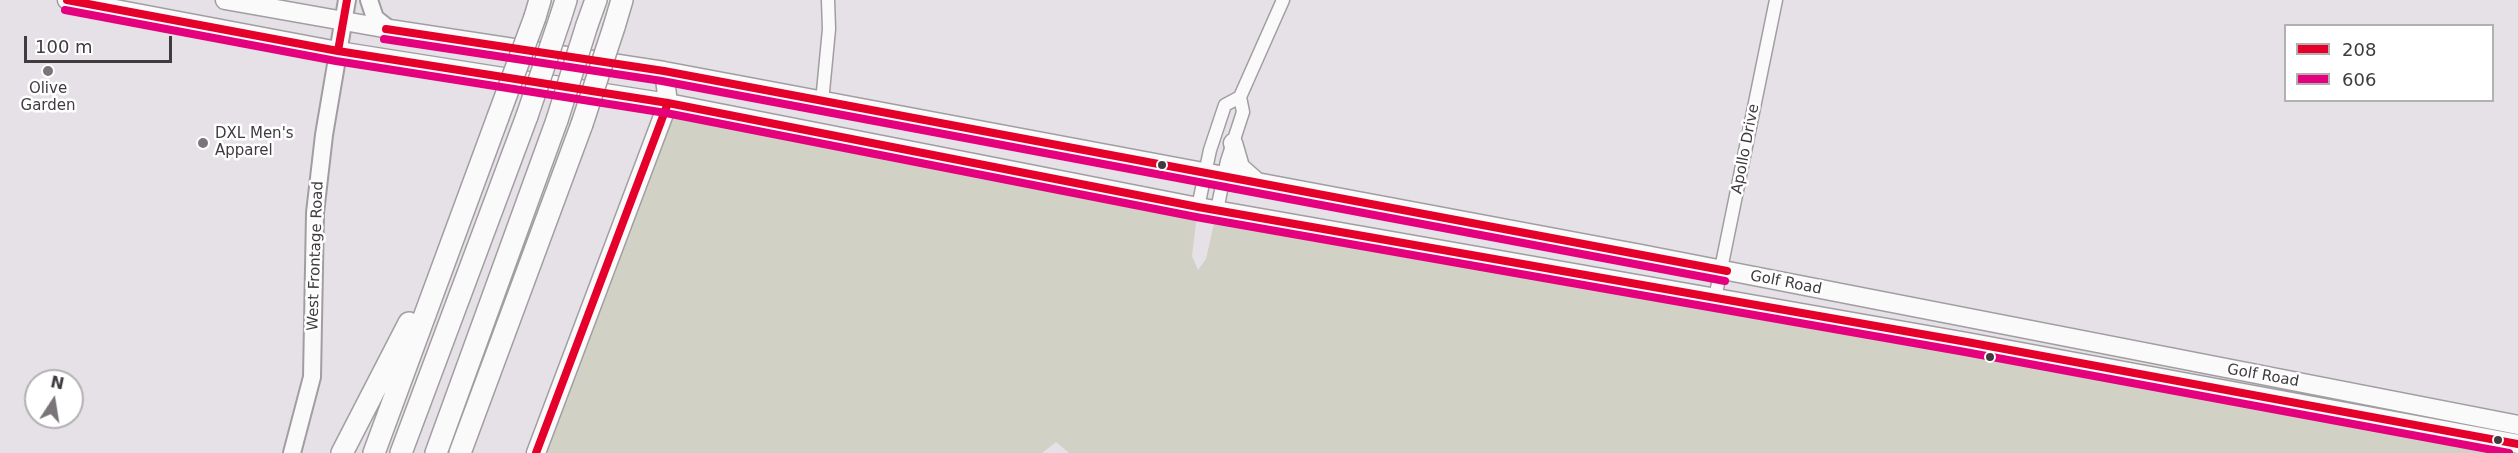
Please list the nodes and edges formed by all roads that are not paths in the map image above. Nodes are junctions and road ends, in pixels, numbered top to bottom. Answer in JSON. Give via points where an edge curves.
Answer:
{"nodes":[{"id":1,"x":67,"y":0,"type":"edge"},
{"id":2,"x":225,"y":0,"type":"edge"},
{"id":3,"x":347,"y":0,"type":"edge"},
{"id":4,"x":369,"y":0,"type":"edge"},
{"id":5,"x":596,"y":0,"type":"edge"},
{"id":6,"x":622,"y":0,"type":"edge"},
{"id":7,"x":828,"y":0,"type":"edge"},
{"id":8,"x":1283,"y":0,"type":"edge"},
{"id":9,"x":1776,"y":0,"type":"edge"},
{"id":10,"x":538,"y":8,"type":"edge"},
{"id":11,"x":563,"y":10,"type":"edge"},
{"id":12,"x":343,"y":22,"type":"junction"},
{"id":13,"x":389,"y":29,"type":"junction"},
{"id":14,"x":338,"y":51,"type":"junction"},
{"id":15,"x":664,"y":71,"type":"junction"},
{"id":16,"x":1240,"y":97,"type":"junction"},
{"id":17,"x":822,"y":102,"type":"junction"},
{"id":18,"x":668,"y":103,"type":"junction"},
{"id":19,"x":1233,"y":143,"type":"junction"},
{"id":20,"x":1205,"y":172,"type":"junction"},
{"id":21,"x":1225,"y":176,"type":"junction"},
{"id":22,"x":1257,"y":182,"type":"junction"},
{"id":23,"x":1198,"y":207,"type":"junction"},
{"id":24,"x":1217,"y":210,"type":"junction"},
{"id":25,"x":457,"y":229,"type":"junction"},
{"id":26,"x":1721,"y":270,"type":"junction"},
{"id":27,"x":1715,"y":298,"type":"junction"},
{"id":28,"x":2518,"y":425,"type":"edge"},
{"id":29,"x":2518,"y":444,"type":"edge"},
{"id":30,"x":292,"y":453,"type":"edge"},
{"id":31,"x":342,"y":453,"type":"edge"},
{"id":32,"x":374,"y":453,"type":"edge"},
{"id":33,"x":401,"y":453,"type":"edge"},
{"id":34,"x":436,"y":453,"type":"edge"},
{"id":35,"x":462,"y":453,"type":"edge"},
{"id":36,"x":536,"y":453,"type":"edge"}],
"edges":[{"from":1,"to":14,"type":"main road","name":"Golf Road"},
{"from":2,"to":12,"type":"main road","name":"Golf Road"},
{"from":3,"to":12,"type":"street","name":"West Frontage Road"},
{"from":4,"to":13,"type":"street","via":[[375,18]]},
{"from":5,"to":34,"type":"highway","bridge":true},
{"from":6,"to":35,"type":"highway","bridge":true,"via":[[582,124]]},
{"from":7,"to":17,"type":"street"},
{"from":8,"to":16,"type":"street"},
{"from":9,"to":26,"type":"street","name":"Apollo Drive"},
{"from":10,"to":25,"type":"highway","bridge":true},
{"from":11,"to":33,"type":"highway","bridge":true},
{"from":12,"to":13,"type":"main road","name":"Golf Road"},
{"from":12,"to":14,"type":"street","name":"West Frontage Road"},
{"from":13,"to":15,"type":"main road","name":"Golf Road"},
{"from":14,"to":18,"type":"main road","name":"Golf Road"},
{"from":14,"to":30,"type":"street","name":"West Frontage Road","via":[[315,213],[312,377]]},
{"from":15,"to":17,"type":"main road","name":"Golf Road"},
{"from":15,"to":18,"type":"main road"},
{"from":16,"to":19,"type":"street","via":[[1243,112]]},
{"from":16,"to":20,"type":"street","via":[[1225,105]]},
{"from":17,"to":20,"type":"main road","name":"Golf Road"},
{"from":18,"to":23,"type":"main road","name":"Golf Road"},
{"from":18,"to":36,"type":"main road"},
{"from":19,"to":21,"type":"street"},
{"from":19,"to":22,"type":"main road","via":[[1240,167]]},
{"from":20,"to":21,"type":"main road","name":"Golf Road"},
{"from":20,"to":23,"type":"street"},
{"from":21,"to":22,"type":"main road","name":"Golf Road"},
{"from":21,"to":24,"type":"street"},
{"from":22,"to":26,"type":"main road","name":"Golf Road"},
{"from":23,"to":24,"type":"main road","name":"Golf Road"},
{"from":24,"to":27,"type":"main road","name":"Golf Road"},
{"from":25,"to":31,"type":"highway"},
{"from":25,"to":32,"type":"highway"},
{"from":26,"to":27,"type":"street","name":"Apollo Drive"},
{"from":26,"to":28,"type":"main road","name":"Golf Road"},
{"from":27,"to":29,"type":"main road","name":"Golf Road"}]}
